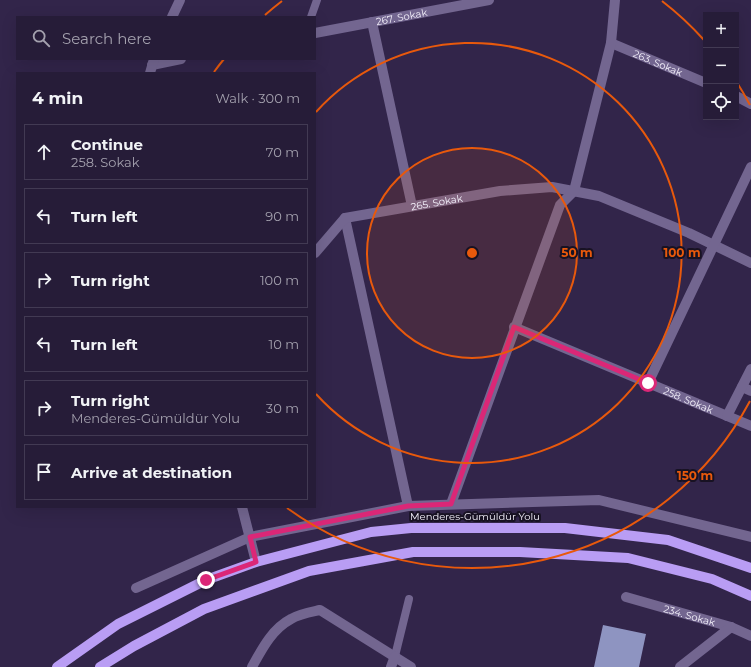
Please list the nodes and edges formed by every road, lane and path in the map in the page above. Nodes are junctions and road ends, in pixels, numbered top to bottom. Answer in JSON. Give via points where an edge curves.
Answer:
{"nodes":[{"id":1,"x":180,"y":0,"type":"edge"},
{"id":2,"x":317,"y":0,"type":"edge"},
{"id":3,"x":489,"y":0,"type":"edge"},
{"id":4,"x":615,"y":0,"type":"edge"},
{"id":5,"x":172,"y":16,"type":"edge"},
{"id":6,"x":311,"y":16,"type":"edge"},
{"id":7,"x":372,"y":22,"type":"junction"},
{"id":8,"x":316,"y":33,"type":"edge"},
{"id":9,"x":611,"y":43,"type":"junction"},
{"id":10,"x":177,"y":60,"type":"edge"},
{"id":11,"x":152,"y":66,"type":"edge"},
{"id":12,"x":703,"y":82,"type":"edge"},
{"id":13,"x":739,"y":98,"type":"edge"},
{"id":14,"x":751,"y":104,"type":"edge"},
{"id":15,"x":751,"y":168,"type":"edge"},
{"id":16,"x":574,"y":191,"type":"junction"},
{"id":17,"x":412,"y":206,"type":"junction"},
{"id":18,"x":345,"y":218,"type":"junction"},
{"id":19,"x":714,"y":245,"type":"junction"},
{"id":20,"x":316,"y":252,"type":"edge"},
{"id":21,"x":751,"y":263,"type":"edge"},
{"id":22,"x":514,"y":327,"type":"junction"},
{"id":23,"x":751,"y":368,"type":"edge"},
{"id":24,"x":648,"y":383,"type":"junction"},
{"id":25,"x":746,"y":389,"type":"edge"},
{"id":26,"x":727,"y":416,"type":"junction"},
{"id":27,"x":751,"y":426,"type":"edge"},
{"id":28,"x":451,"y":504,"type":"junction"},
{"id":29,"x":408,"y":506,"type":"junction"},
{"id":30,"x":242,"y":508,"type":"edge"},
{"id":31,"x":250,"y":537,"type":"junction"},
{"id":32,"x":751,"y":538,"type":"edge"},
{"id":33,"x":256,"y":562,"type":"junction"},
{"id":34,"x":751,"y":568,"type":"edge"},
{"id":35,"x":136,"y":588,"type":"dead end"},
{"id":36,"x":751,"y":596,"type":"edge"},
{"id":37,"x":626,"y":597,"type":"dead end"},
{"id":38,"x":409,"y":599,"type":"dead end"},
{"id":39,"x":731,"y":627,"type":"junction"},
{"id":40,"x":751,"y":636,"type":"edge"},
{"id":41,"x":395,"y":656,"type":"junction"},
{"id":42,"x":57,"y":667,"type":"edge"},
{"id":43,"x":100,"y":667,"type":"edge"},
{"id":44,"x":252,"y":667,"type":"edge"},
{"id":45,"x":391,"y":667,"type":"edge"},
{"id":46,"x":411,"y":667,"type":"edge"},
{"id":47,"x":680,"y":667,"type":"edge"}],
"edges":[{"from":1,"to":5,"type":"street"},
{"from":2,"to":6,"type":"lane"},
{"from":3,"to":7,"type":"street","name":"267. Sokak"},
{"from":4,"to":9,"type":"street"},
{"from":7,"to":8,"type":"street","name":"267. Sokak"},
{"from":7,"to":17,"type":"street"},
{"from":9,"to":12,"type":"street","name":"263. Sokak"},
{"from":9,"to":16,"type":"street"},
{"from":10,"to":11,"type":"street"},
{"from":13,"to":14,"type":"street"},
{"from":15,"to":19,"type":"street"},
{"from":16,"to":17,"type":"street","name":"265. Sokak","via":[[552,187],[500,191]]},
{"from":16,"to":19,"type":"street","name":"265. Sokak","via":[[599,196]]},
{"from":16,"to":22,"type":"street","via":[[560,205]]},
{"from":17,"to":18,"type":"street","name":"265. Sokak"},
{"from":18,"to":20,"type":"street"},
{"from":18,"to":29,"type":"street"},
{"from":19,"to":21,"type":"street","name":"265. Sokak"},
{"from":19,"to":24,"type":"street"},
{"from":22,"to":24,"type":"street","name":"258. Sokak"},
{"from":22,"to":28,"type":"street"},
{"from":23,"to":25,"type":"street"},
{"from":24,"to":26,"type":"street","name":"258. Sokak"},
{"from":25,"to":26,"type":"street"},
{"from":26,"to":27,"type":"street","name":"258. Sokak"},
{"from":28,"to":29,"type":"street"},
{"from":28,"to":32,"type":"street","via":[[599,500]]},
{"from":29,"to":31,"type":"street"},
{"from":30,"to":31,"type":"street"},
{"from":31,"to":33,"type":"street"},
{"from":31,"to":35,"type":"street"},
{"from":33,"to":34,"type":"main road","name":"Menderes-Gümüldür Yolu","via":[[371,532],[411,528],[565,528],[668,540]]},
{"from":33,"to":42,"type":"main road","name":"Menderes-Gümüldür Yolu","via":[[206,580],[118,624]]},
{"from":36,"to":43,"type":"main road","via":[[712,579],[628,558],[520,552],[413,552],[309,571],[204,609]]},
{"from":37,"to":39,"type":"street","name":"234. Sokak"},
{"from":38,"to":41,"type":"lane"},
{"from":39,"to":40,"type":"street","name":"234. Sokak"},
{"from":39,"to":47,"type":"street"},
{"from":41,"to":44,"type":"street","via":[[320,610],[292,618],[280,626],[271,635]]},
{"from":41,"to":45,"type":"street"},
{"from":41,"to":46,"type":"street"}]}
